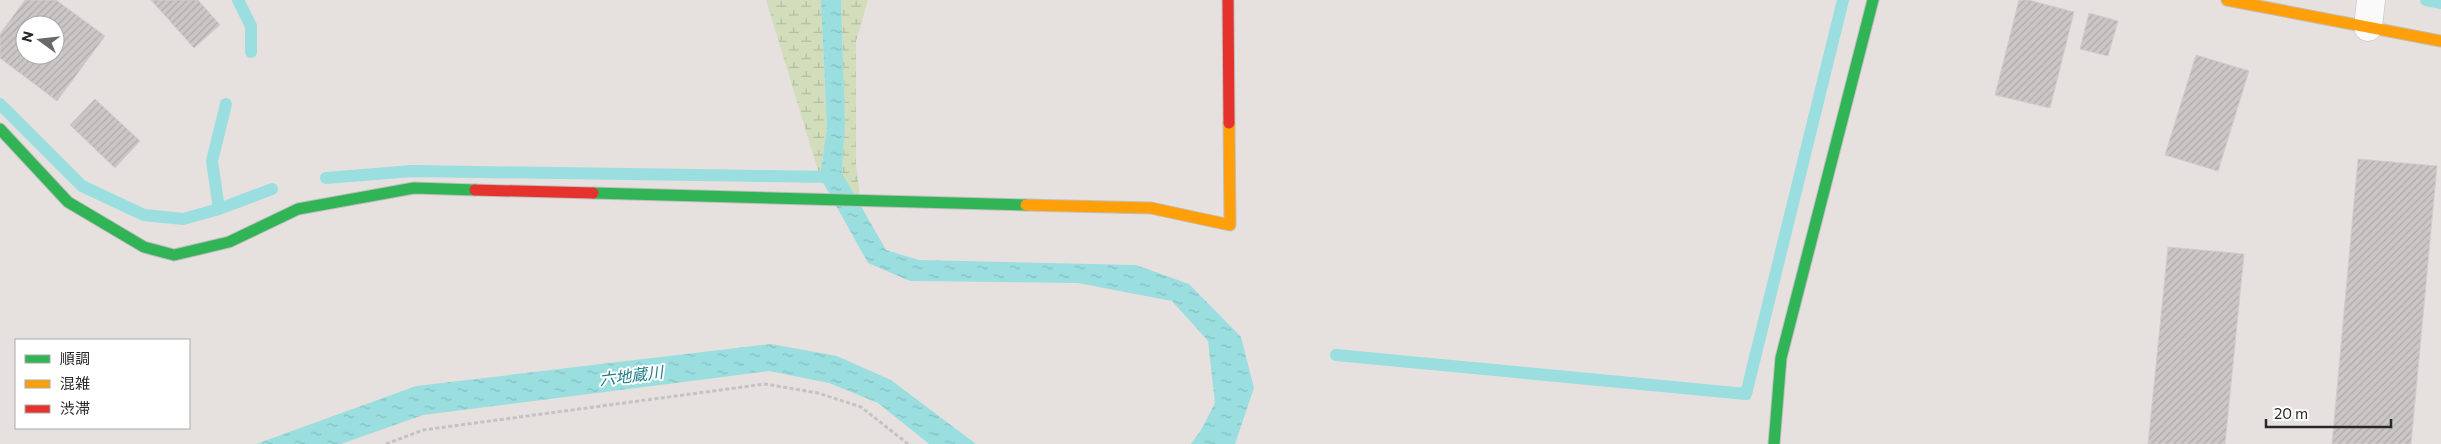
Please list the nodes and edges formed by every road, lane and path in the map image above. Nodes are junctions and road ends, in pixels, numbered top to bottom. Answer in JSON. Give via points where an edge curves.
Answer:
{"nodes":[{"id":1,"x":1228,"y":0,"type":"edge"},
{"id":2,"x":1873,"y":0,"type":"edge"},
{"id":3,"x":2227,"y":0,"type":"edge"},
{"id":4,"x":2371,"y":0,"type":"edge"},
{"id":5,"x":2368,"y":27,"type":"junction"},
{"id":6,"x":2441,"y":41,"type":"edge"},
{"id":7,"x":0,"y":129,"type":"edge"},
{"id":8,"x":386,"y":444,"type":"edge"},
{"id":9,"x":908,"y":444,"type":"edge"},
{"id":10,"x":1774,"y":444,"type":"edge"}],
"edges":[{"from":1,"to":7,"type":"street","via":[[1230,225],[1151,208],[414,188],[298,209],[229,242],[174,255],[144,246],[68,202]]},
{"from":2,"to":10,"type":"street","via":[[1781,358]]},
{"from":3,"to":5,"type":"street"},
{"from":4,"to":5,"type":"street"},
{"from":5,"to":6,"type":"street"},
{"from":8,"to":9,"type":"path","via":[[423,430],[765,384],[818,393],[861,407]]}]}
